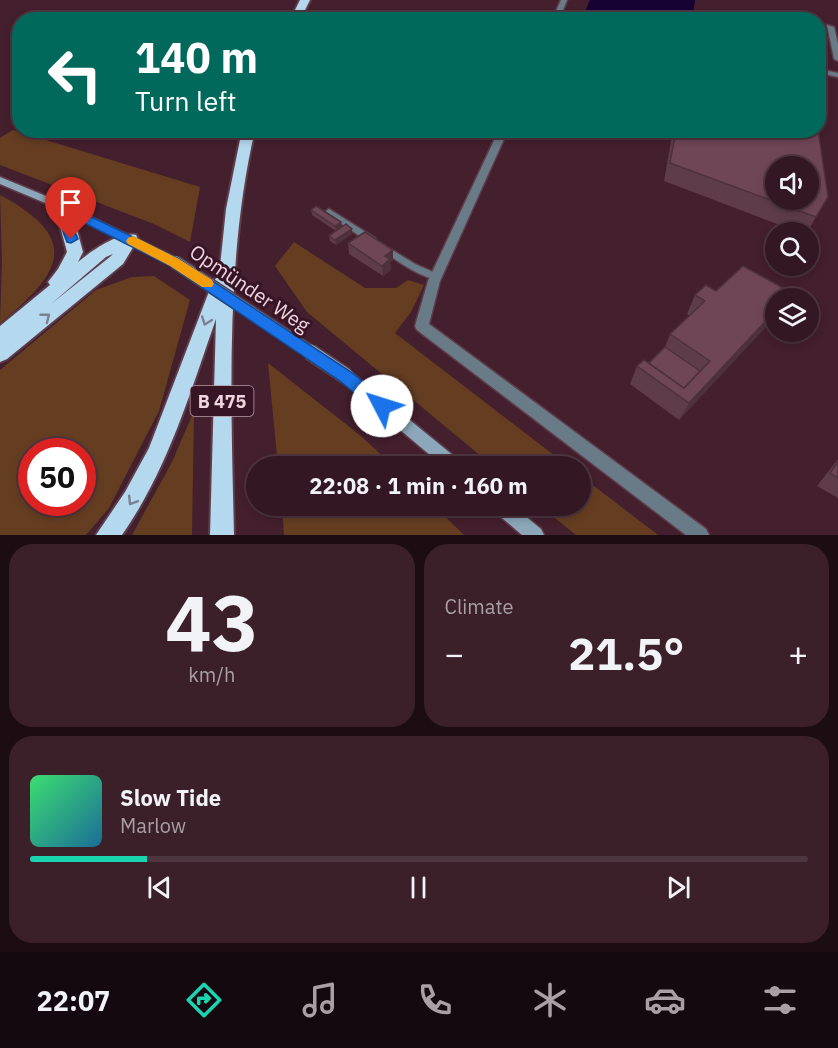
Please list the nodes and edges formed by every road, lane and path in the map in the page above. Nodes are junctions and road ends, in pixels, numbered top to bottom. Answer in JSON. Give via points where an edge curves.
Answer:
{"nodes":[{"id":1,"x":830,"y":27,"type":"dead end"},
{"id":2,"x":838,"y":59,"type":"edge"},
{"id":3,"x":247,"y":138,"type":"edge"},
{"id":4,"x":500,"y":138,"type":"edge"},
{"id":5,"x":0,"y":180,"type":"edge"},
{"id":6,"x":54,"y":203,"type":"junction"},
{"id":7,"x":329,"y":212,"type":"edge"},
{"id":8,"x":130,"y":239,"type":"junction"},
{"id":9,"x":226,"y":266,"type":"junction"},
{"id":10,"x":436,"y":277,"type":"junction"},
{"id":11,"x":27,"y":315,"type":"junction"},
{"id":12,"x":0,"y":336,"type":"edge"},
{"id":13,"x":0,"y":354,"type":"edge"},
{"id":14,"x":442,"y":456,"type":"edge"},
{"id":15,"x":513,"y":516,"type":"edge"},
{"id":16,"x":108,"y":535,"type":"edge"},
{"id":17,"x":222,"y":535,"type":"edge"},
{"id":18,"x":535,"y":535,"type":"edge"},
{"id":19,"x":700,"y":535,"type":"edge"}],
"edges":[{"from":1,"to":2,"type":"street"},
{"from":3,"to":9,"type":"highway","number":"B 475"},
{"from":4,"to":10,"type":"street"},
{"from":5,"to":6,"type":"main road","name":"Opmünder Weg"},
{"from":6,"to":8,"type":"main road","name":"Opmünder Weg"},
{"from":6,"to":11,"type":"highway","via":[[68,226],[75,252],[65,272]]},
{"from":7,"to":10,"type":"lane","via":[[412,266]]},
{"from":8,"to":11,"type":"highway","via":[[100,253]]},
{"from":13,"to":8,"type":"highway","one_way":true,"via":[[117,260]]},
{"from":8,"to":14,"type":"main road","name":"Opmünder Weg","bridge":true,"via":[[175,262],[346,376]]},
{"from":9,"to":16,"type":"highway","one_way":true,"via":[[158,452]]},
{"from":9,"to":17,"type":"highway","number":"B 475"},
{"from":10,"to":19,"type":"street","via":[[422,326]]},
{"from":11,"to":12,"type":"highway"},
{"from":15,"to":18,"type":"main road"}]}
